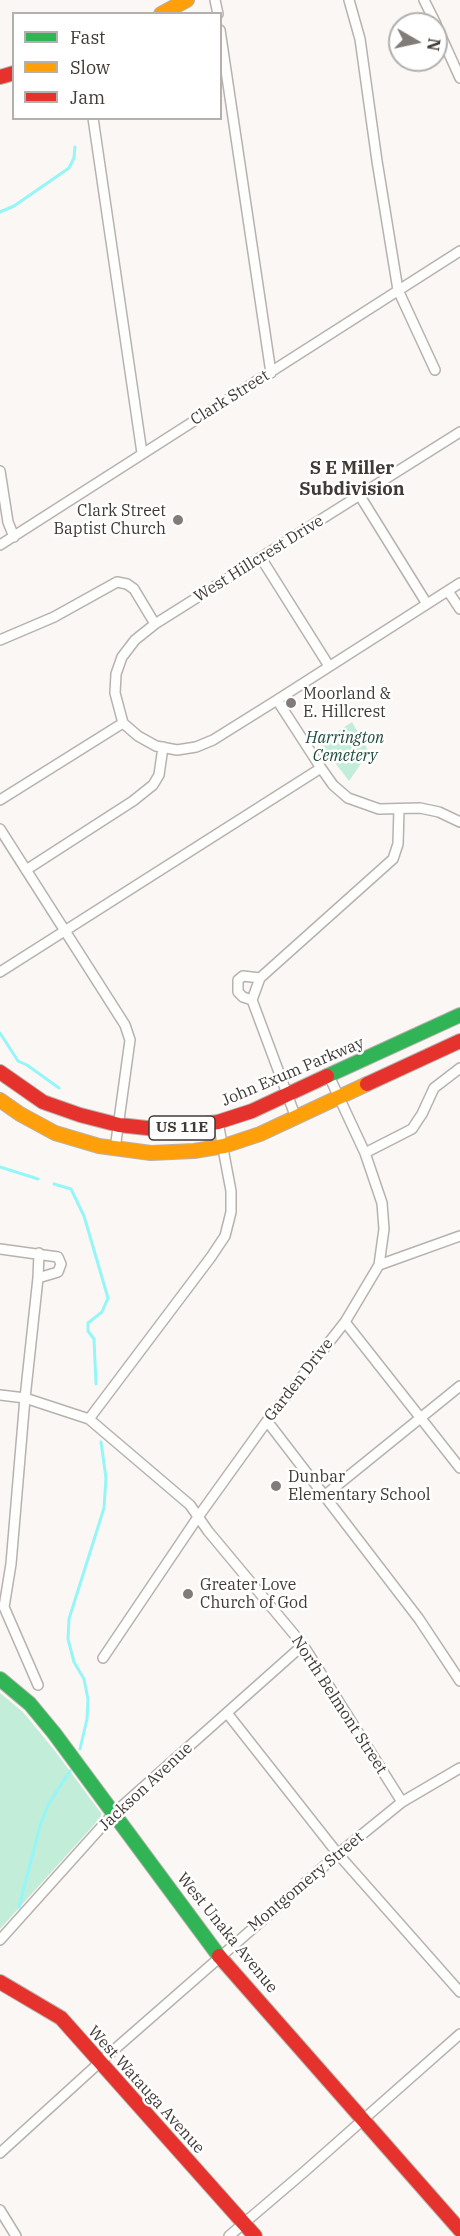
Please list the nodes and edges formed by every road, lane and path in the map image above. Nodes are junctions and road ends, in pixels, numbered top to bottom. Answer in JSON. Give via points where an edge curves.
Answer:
{"nodes":[{"id":1,"x":187,"y":0,"type":"edge"},
{"id":2,"x":349,"y":0,"type":"edge"},
{"id":3,"x":165,"y":12,"type":"edge"},
{"id":4,"x":222,"y":43,"type":"edge"},
{"id":5,"x":448,"y":51,"type":"edge"},
{"id":6,"x":460,"y":78,"type":"edge"},
{"id":7,"x":93,"y":120,"type":"edge"},
{"id":8,"x":460,"y":251,"type":"edge"},
{"id":9,"x":398,"y":290,"type":"junction"},
{"id":10,"x":435,"y":370,"type":"dead end"},
{"id":11,"x":271,"y":373,"type":"junction"},
{"id":12,"x":460,"y":432,"type":"edge"},
{"id":13,"x":142,"y":453,"type":"junction"},
{"id":14,"x":0,"y":471,"type":"edge"},
{"id":15,"x":360,"y":496,"type":"junction"},
{"id":16,"x":14,"y":537,"type":"junction"},
{"id":17,"x":0,"y":545,"type":"edge"},
{"id":18,"x":261,"y":558,"type":"junction"},
{"id":19,"x":460,"y":583,"type":"edge"},
{"id":20,"x":448,"y":591,"type":"junction"},
{"id":21,"x":427,"y":603,"type":"junction"},
{"id":22,"x":460,"y":609,"type":"edge"},
{"id":23,"x":155,"y":624,"type":"junction"},
{"id":24,"x":0,"y":640,"type":"edge"},
{"id":25,"x":329,"y":666,"type":"junction"},
{"id":26,"x":277,"y":700,"type":"junction"},
{"id":27,"x":123,"y":723,"type":"junction"},
{"id":28,"x":163,"y":747,"type":"junction"},
{"id":29,"x":321,"y":768,"type":"junction"},
{"id":30,"x":0,"y":800,"type":"edge"},
{"id":31,"x":399,"y":809,"type":"junction"},
{"id":32,"x":460,"y":822,"type":"edge"},
{"id":33,"x":0,"y":829,"type":"edge"},
{"id":34,"x":26,"y":870,"type":"junction"},
{"id":35,"x":65,"y":930,"type":"junction"},
{"id":36,"x":0,"y":972,"type":"edge"},
{"id":37,"x":260,"y":978,"type":"junction"},
{"id":38,"x":252,"y":1000,"type":"junction"},
{"id":39,"x":460,"y":1015,"type":"edge"},
{"id":40,"x":460,"y":1041,"type":"edge"},
{"id":41,"x":460,"y":1068,"type":"edge"},
{"id":42,"x":0,"y":1072,"type":"edge"},
{"id":43,"x":329,"y":1076,"type":"junction"},
{"id":44,"x":286,"y":1095,"type":"junction"},
{"id":45,"x":338,"y":1098,"type":"junction"},
{"id":46,"x":0,"y":1100,"type":"edge"},
{"id":47,"x":296,"y":1118,"type":"junction"},
{"id":48,"x":218,"y":1122,"type":"junction"},
{"id":49,"x":119,"y":1125,"type":"junction"},
{"id":50,"x":224,"y":1146,"type":"junction"},
{"id":51,"x":115,"y":1149,"type":"junction"},
{"id":52,"x":365,"y":1153,"type":"junction"},
{"id":53,"x":460,"y":1236,"type":"edge"},
{"id":54,"x":0,"y":1249,"type":"edge"},
{"id":55,"x":39,"y":1253,"type":"junction"},
{"id":56,"x":379,"y":1265,"type":"junction"},
{"id":57,"x":38,"y":1278,"type":"junction"},
{"id":58,"x":345,"y":1322,"type":"junction"},
{"id":59,"x":460,"y":1386,"type":"edge"},
{"id":60,"x":0,"y":1395,"type":"edge"},
{"id":61,"x":25,"y":1398,"type":"junction"},
{"id":62,"x":420,"y":1418,"type":"junction"},
{"id":63,"x":89,"y":1419,"type":"junction"},
{"id":64,"x":267,"y":1421,"type":"junction"},
{"id":65,"x":460,"y":1468,"type":"edge"},
{"id":66,"x":324,"y":1496,"type":"junction"},
{"id":67,"x":198,"y":1517,"type":"junction"},
{"id":68,"x":303,"y":1646,"type":"junction"},
{"id":69,"x":103,"y":1658,"type":"dead end"},
{"id":70,"x":0,"y":1679,"type":"edge"},
{"id":71,"x":460,"y":1681,"type":"edge"},
{"id":72,"x":38,"y":1685,"type":"dead end"},
{"id":73,"x":227,"y":1713,"type":"junction"},
{"id":74,"x":460,"y":1768,"type":"edge"},
{"id":75,"x":402,"y":1802,"type":"junction"},
{"id":76,"x":113,"y":1814,"type":"junction"},
{"id":77,"x":338,"y":1854,"type":"junction"},
{"id":78,"x":0,"y":1940,"type":"edge"},
{"id":79,"x":220,"y":1956,"type":"junction"},
{"id":80,"x":0,"y":1982,"type":"edge"},
{"id":81,"x":460,"y":1992,"type":"edge"},
{"id":82,"x":460,"y":2034,"type":"edge"},
{"id":83,"x":99,"y":2063,"type":"junction"},
{"id":84,"x":364,"y":2119,"type":"junction"},
{"id":85,"x":0,"y":2153,"type":"edge"},
{"id":86,"x":0,"y":2210,"type":"edge"},
{"id":87,"x":244,"y":2224,"type":"junction"},
{"id":88,"x":460,"y":2230,"type":"edge"},
{"id":89,"x":16,"y":2236,"type":"edge"},
{"id":90,"x":229,"y":2236,"type":"edge"},
{"id":91,"x":255,"y":2236,"type":"edge"}],
"edges":[{"from":1,"to":3,"type":"main road"},
{"from":2,"to":9,"type":"street","via":[[360,39]]},
{"from":4,"to":11,"type":"street"},
{"from":5,"to":6,"type":"street"},
{"from":7,"to":13,"type":"street"},
{"from":8,"to":9,"type":"street","name":"Clark Street"},
{"from":9,"to":10,"type":"street"},
{"from":9,"to":11,"type":"street","name":"Clark Street"},
{"from":11,"to":13,"type":"street","name":"Clark Street"},
{"from":12,"to":15,"type":"street","name":"West Hillcrest Drive"},
{"from":13,"to":16,"type":"street","name":"Clark Street"},
{"from":14,"to":16,"type":"street"},
{"from":15,"to":18,"type":"street","name":"West Hillcrest Drive"},
{"from":15,"to":21,"type":"street"},
{"from":16,"to":17,"type":"street","name":"Clark Street"},
{"from":18,"to":23,"type":"street","name":"West Hillcrest Drive"},
{"from":18,"to":25,"type":"street"},
{"from":19,"to":20,"type":"street"},
{"from":20,"to":21,"type":"street"},
{"from":20,"to":22,"type":"street"},
{"from":21,"to":25,"type":"street"},
{"from":23,"to":24,"type":"street","via":[[134,590],[117,582],[54,617]]},
{"from":23,"to":27,"type":"street","name":"West Hillcrest Drive","via":[[135,640],[122,657],[116,674],[115,693]]},
{"from":25,"to":26,"type":"street"},
{"from":26,"to":28,"type":"street","via":[[213,740],[177,750]]},
{"from":26,"to":29,"type":"street"},
{"from":27,"to":28,"type":"street","via":[[138,736]]},
{"from":27,"to":30,"type":"street"},
{"from":28,"to":34,"type":"street","via":[[159,775],[153,785]]},
{"from":29,"to":31,"type":"street","via":[[348,798],[379,809]]},
{"from":29,"to":35,"type":"street"},
{"from":31,"to":32,"type":"street","via":[[440,812]]},
{"from":31,"to":37,"type":"street","via":[[398,844],[393,859]]},
{"from":33,"to":34,"type":"street"},
{"from":34,"to":35,"type":"street"},
{"from":35,"to":36,"type":"street"},
{"from":35,"to":49,"type":"street","via":[[125,1025],[130,1040]]},
{"from":37,"to":38,"type":"street"},
{"from":37,"to":38,"type":"street","via":[[243,976],[238,980],[238,992]]},
{"from":38,"to":44,"type":"street"},
{"from":39,"to":43,"type":"main road","name":"John Exum Parkway","number":"US 11E"},
{"from":40,"to":45,"type":"main road","number":"US 11E"},
{"from":41,"to":52,"type":"street","via":[[434,1088],[412,1129]]},
{"from":42,"to":49,"type":"main road","name":"John Exum Parkway","number":"US 11E","via":[[43,1102]]},
{"from":43,"to":44,"type":"main road","name":"John Exum Parkway","number":"US 11E"},
{"from":43,"to":45,"type":"street","name":"Garden Drive"},
{"from":44,"to":47,"type":"street"},
{"from":44,"to":48,"type":"main road","name":"John Exum Parkway","number":"US 11E"},
{"from":45,"to":47,"type":"main road","number":"US 11E"},
{"from":45,"to":52,"type":"street","name":"Garden Drive"},
{"from":46,"to":51,"type":"main road","number":"US 11E","via":[[55,1133]]},
{"from":47,"to":50,"type":"main road","number":"US 11E"},
{"from":48,"to":49,"type":"main road","name":"John Exum Parkway","number":"US 11E","via":[[173,1128]]},
{"from":48,"to":50,"type":"street"},
{"from":49,"to":51,"type":"street"},
{"from":50,"to":51,"type":"main road","number":"US 11E","via":[[170,1153]]},
{"from":50,"to":63,"type":"street","via":[[231,1191],[225,1236]]},
{"from":52,"to":56,"type":"street","name":"Garden Drive","via":[[382,1203],[384,1229]]},
{"from":53,"to":56,"type":"street"},
{"from":54,"to":55,"type":"street"},
{"from":55,"to":57,"type":"street"},
{"from":55,"to":57,"type":"street","via":[[58,1257],[61,1264],[58,1272]]},
{"from":56,"to":58,"type":"street","name":"Garden Drive"},
{"from":57,"to":61,"type":"street"},
{"from":58,"to":62,"type":"street"},
{"from":58,"to":64,"type":"street","name":"Garden Drive"},
{"from":59,"to":62,"type":"street"},
{"from":60,"to":61,"type":"street","name":"North Belmont Street"},
{"from":61,"to":63,"type":"street","name":"North Belmont Street"},
{"from":61,"to":72,"type":"street","via":[[4,1606]]},
{"from":62,"to":65,"type":"street"},
{"from":62,"to":66,"type":"street"},
{"from":63,"to":67,"type":"street","name":"North Belmont Street","via":[[190,1505]]},
{"from":64,"to":66,"type":"street"},
{"from":64,"to":67,"type":"street","name":"Garden Drive"},
{"from":66,"to":71,"type":"street","via":[[419,1618]]},
{"from":67,"to":68,"type":"street","name":"North Belmont Street"},
{"from":67,"to":69,"type":"street","name":"Garden Drive"},
{"from":68,"to":73,"type":"street","name":"Jackson Avenue"},
{"from":68,"to":75,"type":"street","name":"North Belmont Street"},
{"from":70,"to":76,"type":"main road","name":"West Unaka Avenue","via":[[30,1704]]},
{"from":73,"to":76,"type":"street","name":"Jackson Avenue"},
{"from":73,"to":77,"type":"street"},
{"from":74,"to":75,"type":"street","name":"Montgomery Street"},
{"from":75,"to":77,"type":"street","name":"Montgomery Street"},
{"from":76,"to":78,"type":"street","name":"Jackson Avenue"},
{"from":76,"to":79,"type":"main road","name":"West Unaka Avenue"},
{"from":77,"to":79,"type":"street","name":"Montgomery Street"},
{"from":77,"to":81,"type":"street"},
{"from":79,"to":83,"type":"street","name":"Montgomery Street"},
{"from":79,"to":84,"type":"main road","name":"West Unaka Avenue"},
{"from":80,"to":83,"type":"main road","name":"West Watauga Avenue","via":[[61,2018]]},
{"from":82,"to":84,"type":"street"},
{"from":83,"to":85,"type":"street","name":"Montgomery Street"},
{"from":83,"to":87,"type":"main road","name":"West Watauga Avenue"},
{"from":84,"to":87,"type":"street"},
{"from":84,"to":88,"type":"main road","name":"West Unaka Avenue"},
{"from":86,"to":89,"type":"street"},
{"from":87,"to":90,"type":"street"},
{"from":87,"to":91,"type":"main road","name":"West Watauga Avenue"}]}
